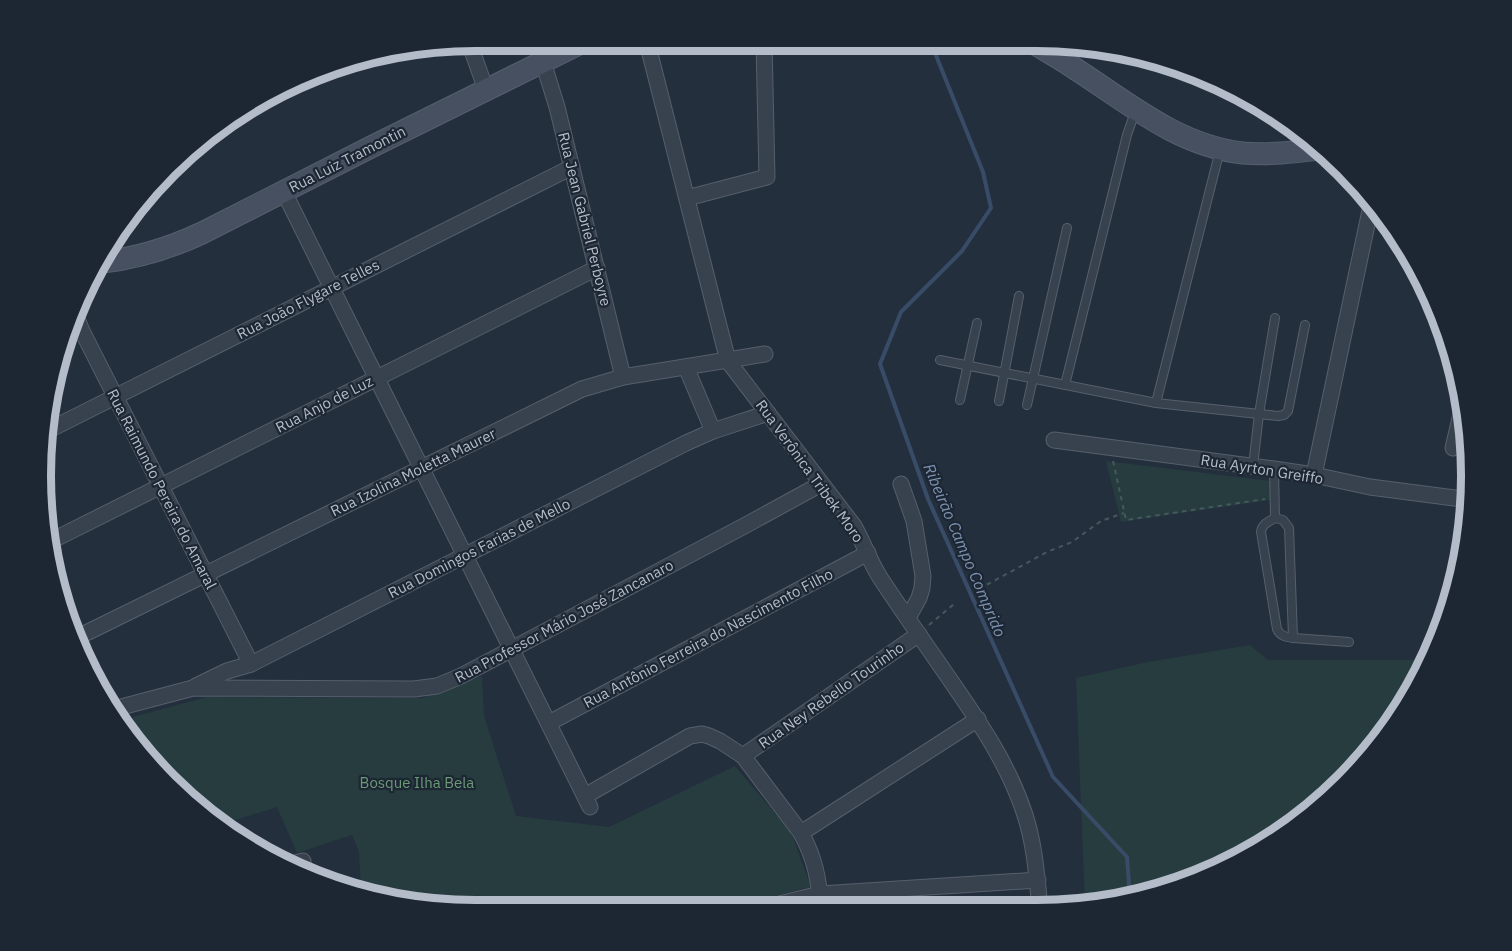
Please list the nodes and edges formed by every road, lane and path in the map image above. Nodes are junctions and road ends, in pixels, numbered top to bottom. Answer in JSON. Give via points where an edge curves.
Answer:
{"nodes":[{"id":1,"x":472,"y":51,"type":"edge"},
{"id":2,"x":565,"y":51,"type":"edge"},
{"id":3,"x":649,"y":51,"type":"edge"},
{"id":4,"x":764,"y":51,"type":"edge"},
{"id":5,"x":1047,"y":51,"type":"edge"},
{"id":6,"x":1062,"y":52,"type":"edge"},
{"id":7,"x":543,"y":62,"type":"junction"},
{"id":8,"x":1074,"y":68,"type":"junction"},
{"id":9,"x":486,"y":90,"type":"junction"},
{"id":10,"x":1136,"y":110,"type":"junction"},
{"id":11,"x":1221,"y":148,"type":"junction"},
{"id":12,"x":1309,"y":150,"type":"edge"},
{"id":13,"x":572,"y":167,"type":"junction"},
{"id":14,"x":284,"y":192,"type":"junction"},
{"id":15,"x":687,"y":198,"type":"junction"},
{"id":16,"x":1370,"y":213,"type":"edge"},
{"id":17,"x":1067,"y":228,"type":"dead end"},
{"id":18,"x":109,"y":261,"type":"edge"},
{"id":19,"x":597,"y":268,"type":"junction"},
{"id":20,"x":332,"y":288,"type":"junction"},
{"id":21,"x":1019,"y":296,"type":"dead end"},
{"id":22,"x":1275,"y":318,"type":"dead end"},
{"id":23,"x":977,"y":323,"type":"dead end"},
{"id":24,"x":79,"y":324,"type":"edge"},
{"id":25,"x":1305,"y":325,"type":"dead end"},
{"id":26,"x":81,"y":329,"type":"junction"},
{"id":27,"x":77,"y":331,"type":"edge"},
{"id":28,"x":765,"y":354,"type":"dead end"},
{"id":29,"x":940,"y":360,"type":"dead end"},
{"id":30,"x":728,"y":361,"type":"junction"},
{"id":31,"x":967,"y":365,"type":"junction"},
{"id":32,"x":686,"y":367,"type":"junction"},
{"id":33,"x":1004,"y":372,"type":"junction"},
{"id":34,"x":623,"y":377,"type":"junction"},
{"id":35,"x":377,"y":378,"type":"junction"},
{"id":36,"x":1032,"y":378,"type":"junction"},
{"id":37,"x":1065,"y":385,"type":"junction"},
{"id":38,"x":115,"y":396,"type":"junction"},
{"id":39,"x":960,"y":400,"type":"dead end"},
{"id":40,"x":999,"y":401,"type":"dead end"},
{"id":41,"x":1156,"y":403,"type":"junction"},
{"id":42,"x":1027,"y":405,"type":"dead end"},
{"id":43,"x":768,"y":413,"type":"junction"},
{"id":44,"x":1259,"y":414,"type":"junction"},
{"id":45,"x":54,"y":427,"type":"edge"},
{"id":46,"x":1458,"y":430,"type":"edge"},
{"id":47,"x":713,"y":431,"type":"junction"},
{"id":48,"x":1054,"y":440,"type":"dead end"},
{"id":49,"x":1109,"y":447,"type":"junction"},
{"id":50,"x":1453,"y":448,"type":"dead end"},
{"id":51,"x":1253,"y":466,"type":"junction"},
{"id":52,"x":421,"y":468,"type":"junction"},
{"id":53,"x":1274,"y":469,"type":"junction"},
{"id":54,"x":1314,"y":475,"type":"junction"},
{"id":55,"x":821,"y":484,"type":"junction"},
{"id":56,"x":901,"y":484,"type":"dead end"},
{"id":57,"x":161,"y":486,"type":"junction"},
{"id":58,"x":1274,"y":498,"type":"junction"},
{"id":59,"x":1460,"y":499,"type":"edge"},
{"id":60,"x":1124,"y":513,"type":"junction"},
{"id":61,"x":1275,"y":518,"type":"junction"},
{"id":62,"x":56,"y":538,"type":"edge"},
{"id":63,"x":868,"y":553,"type":"junction"},
{"id":64,"x":465,"y":556,"type":"junction"},
{"id":65,"x":206,"y":574,"type":"junction"},
{"id":66,"x":978,"y":589,"type":"dead end"},
{"id":67,"x":954,"y":604,"type":"dead end"},
{"id":68,"x":908,"y":618,"type":"junction"},
{"id":69,"x":918,"y":634,"type":"junction"},
{"id":70,"x":82,"y":635,"type":"edge"},
{"id":71,"x":1293,"y":638,"type":"junction"},
{"id":72,"x":1349,"y":642,"type":"dead end"},
{"id":73,"x":512,"y":649,"type":"junction"},
{"id":74,"x":251,"y":664,"type":"junction"},
{"id":75,"x":193,"y":688,"type":"junction"},
{"id":76,"x":121,"y":707,"type":"edge"},
{"id":77,"x":978,"y":719,"type":"junction"},
{"id":78,"x":549,"y":723,"type":"junction"},
{"id":79,"x":743,"y":756,"type":"junction"},
{"id":80,"x":801,"y":833,"type":"junction"},
{"id":81,"x":1038,"y":880,"type":"junction"},
{"id":82,"x":820,"y":900,"type":"edge"},
{"id":83,"x":830,"y":900,"type":"edge"},
{"id":84,"x":1039,"y":900,"type":"edge"}],
"edges":[{"from":1,"to":9,"type":"street"},
{"from":2,"to":7,"type":"main road","name":"Rua Luiz Tramontin"},
{"from":3,"to":15,"type":"street","name":"Rua Verônica Tribek Moro"},
{"from":4,"to":15,"type":"street","via":[[767,177]]},
{"from":5,"to":8,"type":"main road"},
{"from":6,"to":8,"type":"main road"},
{"from":7,"to":9,"type":"main road","name":"Rua Luiz Tramontin"},
{"from":7,"to":13,"type":"street","name":"Rua Jean Gabriel Perboyre"},
{"from":8,"to":10,"type":"main road"},
{"from":9,"to":14,"type":"main road","name":"Rua Luiz Tramontin"},
{"from":10,"to":11,"type":"main road","via":[[1176,132]]},
{"from":10,"to":37,"type":"lane"},
{"from":11,"to":12,"type":"main road","via":[[1264,154]]},
{"from":11,"to":41,"type":"lane"},
{"from":13,"to":19,"type":"street","name":"Rua Jean Gabriel Perboyre"},
{"from":13,"to":20,"type":"street","name":"Rua João Flygare Telles"},
{"from":14,"to":18,"type":"main road","name":"Rua Luiz Tramontin","via":[[176,245]]},
{"from":14,"to":20,"type":"street"},
{"from":15,"to":30,"type":"street","name":"Rua Verônica Tribek Moro"},
{"from":16,"to":54,"type":"street"},
{"from":17,"to":36,"type":"lane"},
{"from":19,"to":34,"type":"street","name":"Rua Jean Gabriel Perboyre"},
{"from":19,"to":35,"type":"street","name":"Rua Anjo de Luz"},
{"from":20,"to":35,"type":"street"},
{"from":20,"to":38,"type":"street","name":"Rua João Flygare Telles"},
{"from":21,"to":33,"type":"lane"},
{"from":22,"to":44,"type":"lane"},
{"from":23,"to":31,"type":"lane"},
{"from":24,"to":26,"type":"street","name":"Rua Raimundo Pereira do Amaral"},
{"from":25,"to":44,"type":"lane","via":[[1288,411],[1278,416]]},
{"from":26,"to":27,"type":"street"},
{"from":26,"to":38,"type":"street","name":"Rua Raimundo Pereira do Amaral"},
{"from":28,"to":30,"type":"street","name":"Rua Izolina Moletta Maurer"},
{"from":29,"to":31,"type":"lane"},
{"from":30,"to":32,"type":"street","name":"Rua Izolina Moletta Maurer"},
{"from":30,"to":43,"type":"street","name":"Rua Verônica Tribek Moro"},
{"from":31,"to":33,"type":"lane"},
{"from":31,"to":39,"type":"lane"},
{"from":32,"to":34,"type":"street","name":"Rua Izolina Moletta Maurer"},
{"from":32,"to":47,"type":"street"},
{"from":33,"to":36,"type":"lane"},
{"from":33,"to":40,"type":"lane"},
{"from":34,"to":52,"type":"street","name":"Rua Izolina Moletta Maurer","via":[[563,398]]},
{"from":35,"to":52,"type":"street"},
{"from":35,"to":57,"type":"street","name":"Rua Anjo de Luz"},
{"from":36,"to":37,"type":"lane"},
{"from":36,"to":42,"type":"lane"},
{"from":37,"to":41,"type":"lane"},
{"from":38,"to":45,"type":"street","name":"Rua João Flygare Telles"},
{"from":38,"to":57,"type":"street","name":"Rua Raimundo Pereira do Amaral"},
{"from":41,"to":44,"type":"lane"},
{"from":43,"to":47,"type":"street","name":"Rua Domingos Farias de Mello"},
{"from":43,"to":55,"type":"street","name":"Rua Verônica Tribek Moro"},
{"from":44,"to":51,"type":"lane"},
{"from":46,"to":50,"type":"street"},
{"from":47,"to":64,"type":"street","name":"Rua Domingos Farias de Mello"},
{"from":48,"to":49,"type":"street","name":"Rua Ayrton Greiffo"},
{"from":49,"to":51,"type":"street","name":"Rua Ayrton Greiffo"},
{"from":49,"to":60,"type":"path"},
{"from":51,"to":53,"type":"street","name":"Rua Ayrton Greiffo"},
{"from":52,"to":64,"type":"street"},
{"from":52,"to":65,"type":"street","name":"Rua Izolina Moletta Maurer"},
{"from":53,"to":54,"type":"street","name":"Rua Ayrton Greiffo"},
{"from":53,"to":58,"type":"lane"},
{"from":54,"to":59,"type":"street","name":"Rua Ayrton Greiffo","via":[[1370,488]]},
{"from":55,"to":63,"type":"street","name":"Rua Verônica Tribek Moro","via":[[854,526]]},
{"from":55,"to":73,"type":"street","name":"Rua Professor Mário José Zancanaro"},
{"from":56,"to":68,"type":"street","via":[[914,521],[922,576],[919,598]]},
{"from":57,"to":62,"type":"street","name":"Rua Anjo de Luz"},
{"from":57,"to":65,"type":"street","name":"Rua Raimundo Pereira do Amaral"},
{"from":58,"to":60,"type":"path","via":[[1126,520]]},
{"from":58,"to":61,"type":"lane"},
{"from":60,"to":66,"type":"path","via":[[1101,521],[1072,542]]},
{"from":61,"to":71,"type":"lane","via":[[1283,520],[1289,528]]},
{"from":61,"to":71,"type":"lane","via":[[1262,528],[1263,543],[1277,629]]},
{"from":63,"to":68,"type":"street","name":"Rua Verônica Tribek Moro"},
{"from":63,"to":78,"type":"street","name":"Rua Antônio Ferreira do Nascimento Filho"},
{"from":64,"to":73,"type":"street"},
{"from":64,"to":74,"type":"street","name":"Rua Domingos Farias de Mello"},
{"from":65,"to":70,"type":"street","name":"Rua Izolina Moletta Maurer"},
{"from":65,"to":74,"type":"street","name":"Rua Raimundo Pereira do Amaral"},
{"from":67,"to":69,"type":"path"},
{"from":68,"to":69,"type":"street","name":"Rua Verônica Tribek Moro"},
{"from":69,"to":77,"type":"street","name":"Rua Verônica Tribek Moro"},
{"from":69,"to":79,"type":"street","name":"Rua Ney Rebello Tourinho"},
{"from":71,"to":72,"type":"lane"},
{"from":73,"to":75,"type":"street","name":"Rua Professor Mário José Zancanaro","via":[[450,681],[426,688]]},
{"from":73,"to":78,"type":"street"},
{"from":74,"to":75,"type":"street","name":"Rua Domingos Farias de Mello"},
{"from":75,"to":76,"type":"street","name":"Rua Professor Mário José Zancanaro"},
{"from":77,"to":80,"type":"street"},
{"from":77,"to":81,"type":"street","name":"Rua Verônica Tribek Moro","via":[[1001,756],[1018,796],[1031,836]]},
{"from":78,"to":79,"type":"street","via":[[588,802],[696,734],[720,741]]},
{"from":79,"to":80,"type":"street"},
{"from":80,"to":82,"type":"street","via":[[815,866]]},
{"from":81,"to":83,"type":"street"},
{"from":81,"to":84,"type":"street","name":"Rua Verônica Tribek Moro"}]}
